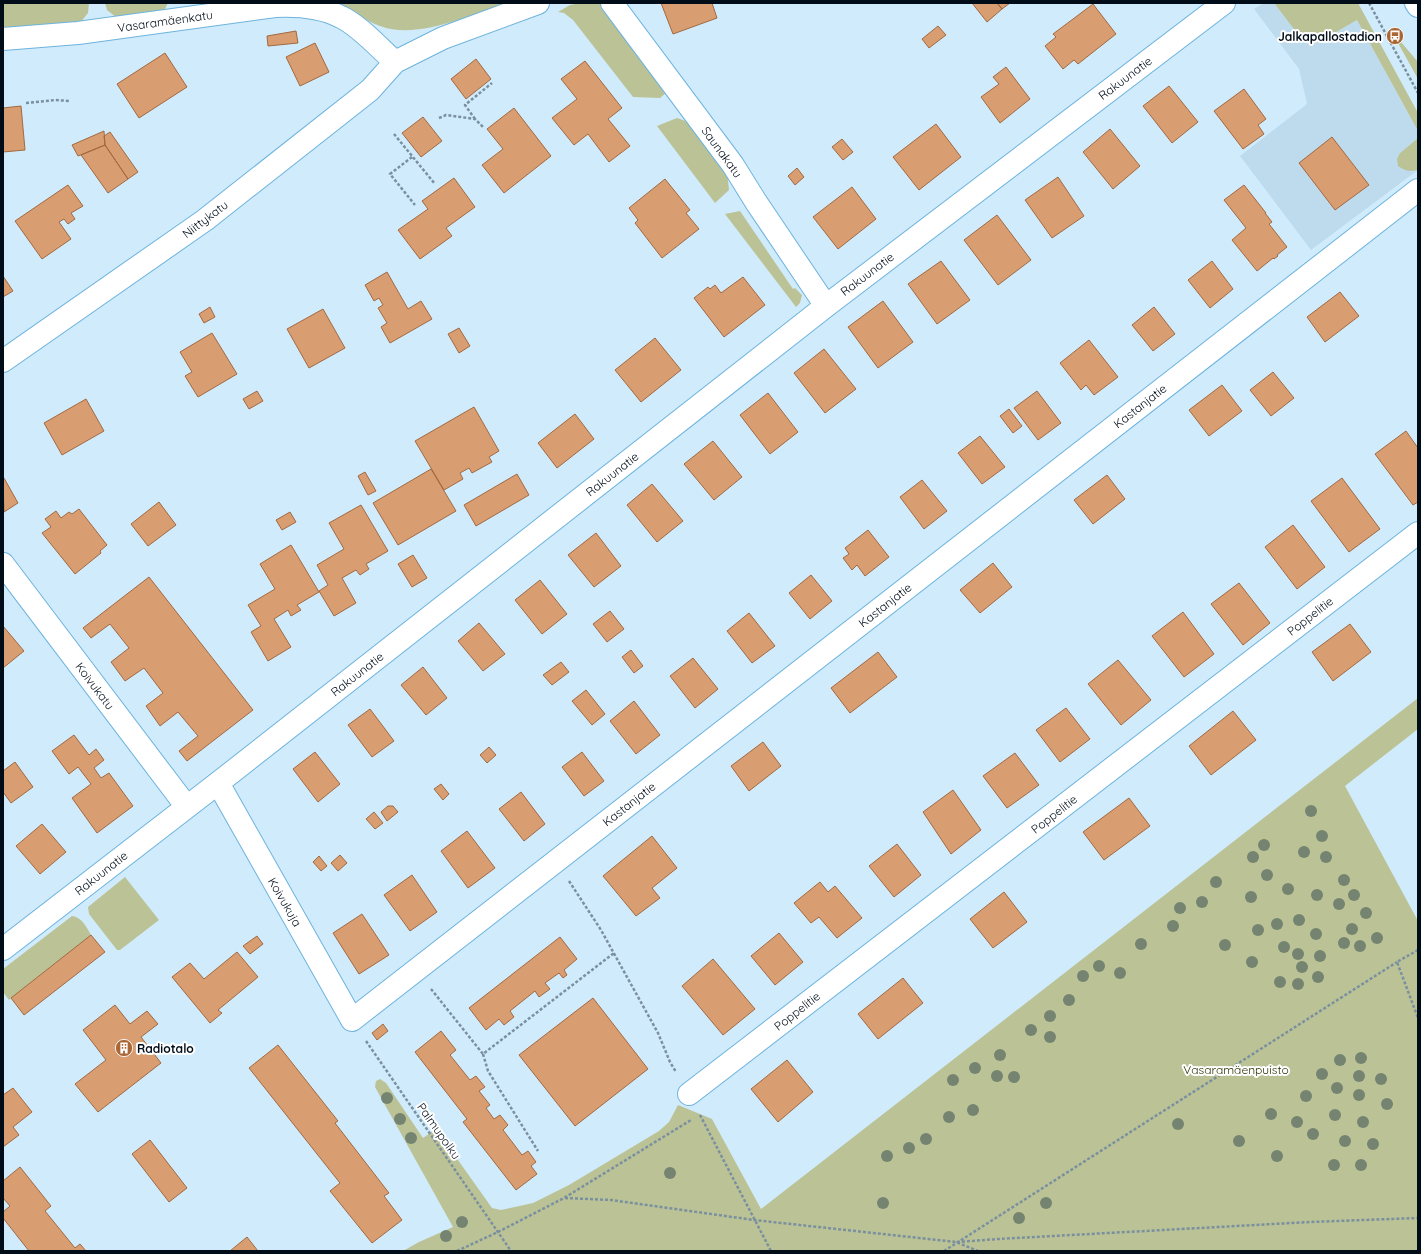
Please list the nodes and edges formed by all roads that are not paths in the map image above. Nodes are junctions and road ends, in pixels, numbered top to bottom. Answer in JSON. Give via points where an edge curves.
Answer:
{"nodes":[{"id":1,"x":538,"y":3,"type":"edge"},
{"id":2,"x":612,"y":3,"type":"edge"},
{"id":3,"x":1224,"y":3,"type":"edge"},
{"id":4,"x":1416,"y":3,"type":"edge"},
{"id":5,"x":1418,"y":6,"type":"edge"},
{"id":6,"x":3,"y":39,"type":"edge"},
{"id":7,"x":395,"y":62,"type":"junction"},
{"id":8,"x":1418,"y":190,"type":"edge"},
{"id":9,"x":826,"y":306,"type":"junction"},
{"id":10,"x":3,"y":361,"type":"edge"},
{"id":11,"x":1418,"y":533,"type":"edge"},
{"id":12,"x":3,"y":564,"type":"edge"},
{"id":13,"x":218,"y":783,"type":"junction"},
{"id":14,"x":187,"y":807,"type":"junction"},
{"id":15,"x":3,"y":949,"type":"edge"},
{"id":16,"x":352,"y":1020,"type":"joint"},
{"id":17,"x":689,"y":1094,"type":"road end"}],
"edges":[{"from":1,"to":7,"type":"street","via":[[443,38]]},
{"from":2,"to":9,"type":"street","name":"Saunakatu","via":[[733,165]]},
{"from":3,"to":9,"type":"street","name":"Rakuunatie"},
{"from":4,"to":5,"type":"street"},
{"from":6,"to":7,"type":"street","name":"Vasaramäenkatu","via":[[78,33],[275,6],[294,6],[322,10],[342,17]]},
{"from":7,"to":10,"type":"street","name":"Niittykatu","via":[[370,90],[204,220]]},
{"from":8,"to":16,"type":"street","name":"Kastanjatie"},
{"from":9,"to":13,"type":"street","name":"Rakuunatie"},
{"from":11,"to":17,"type":"street","name":"Poppelitie"},
{"from":12,"to":14,"type":"street","name":"Koivukatu"},
{"from":13,"to":14,"type":"street","name":"Rakuunatie"},
{"from":13,"to":16,"type":"street","name":"Koivukuja"},
{"from":14,"to":15,"type":"street","name":"Rakuunatie"}]}
